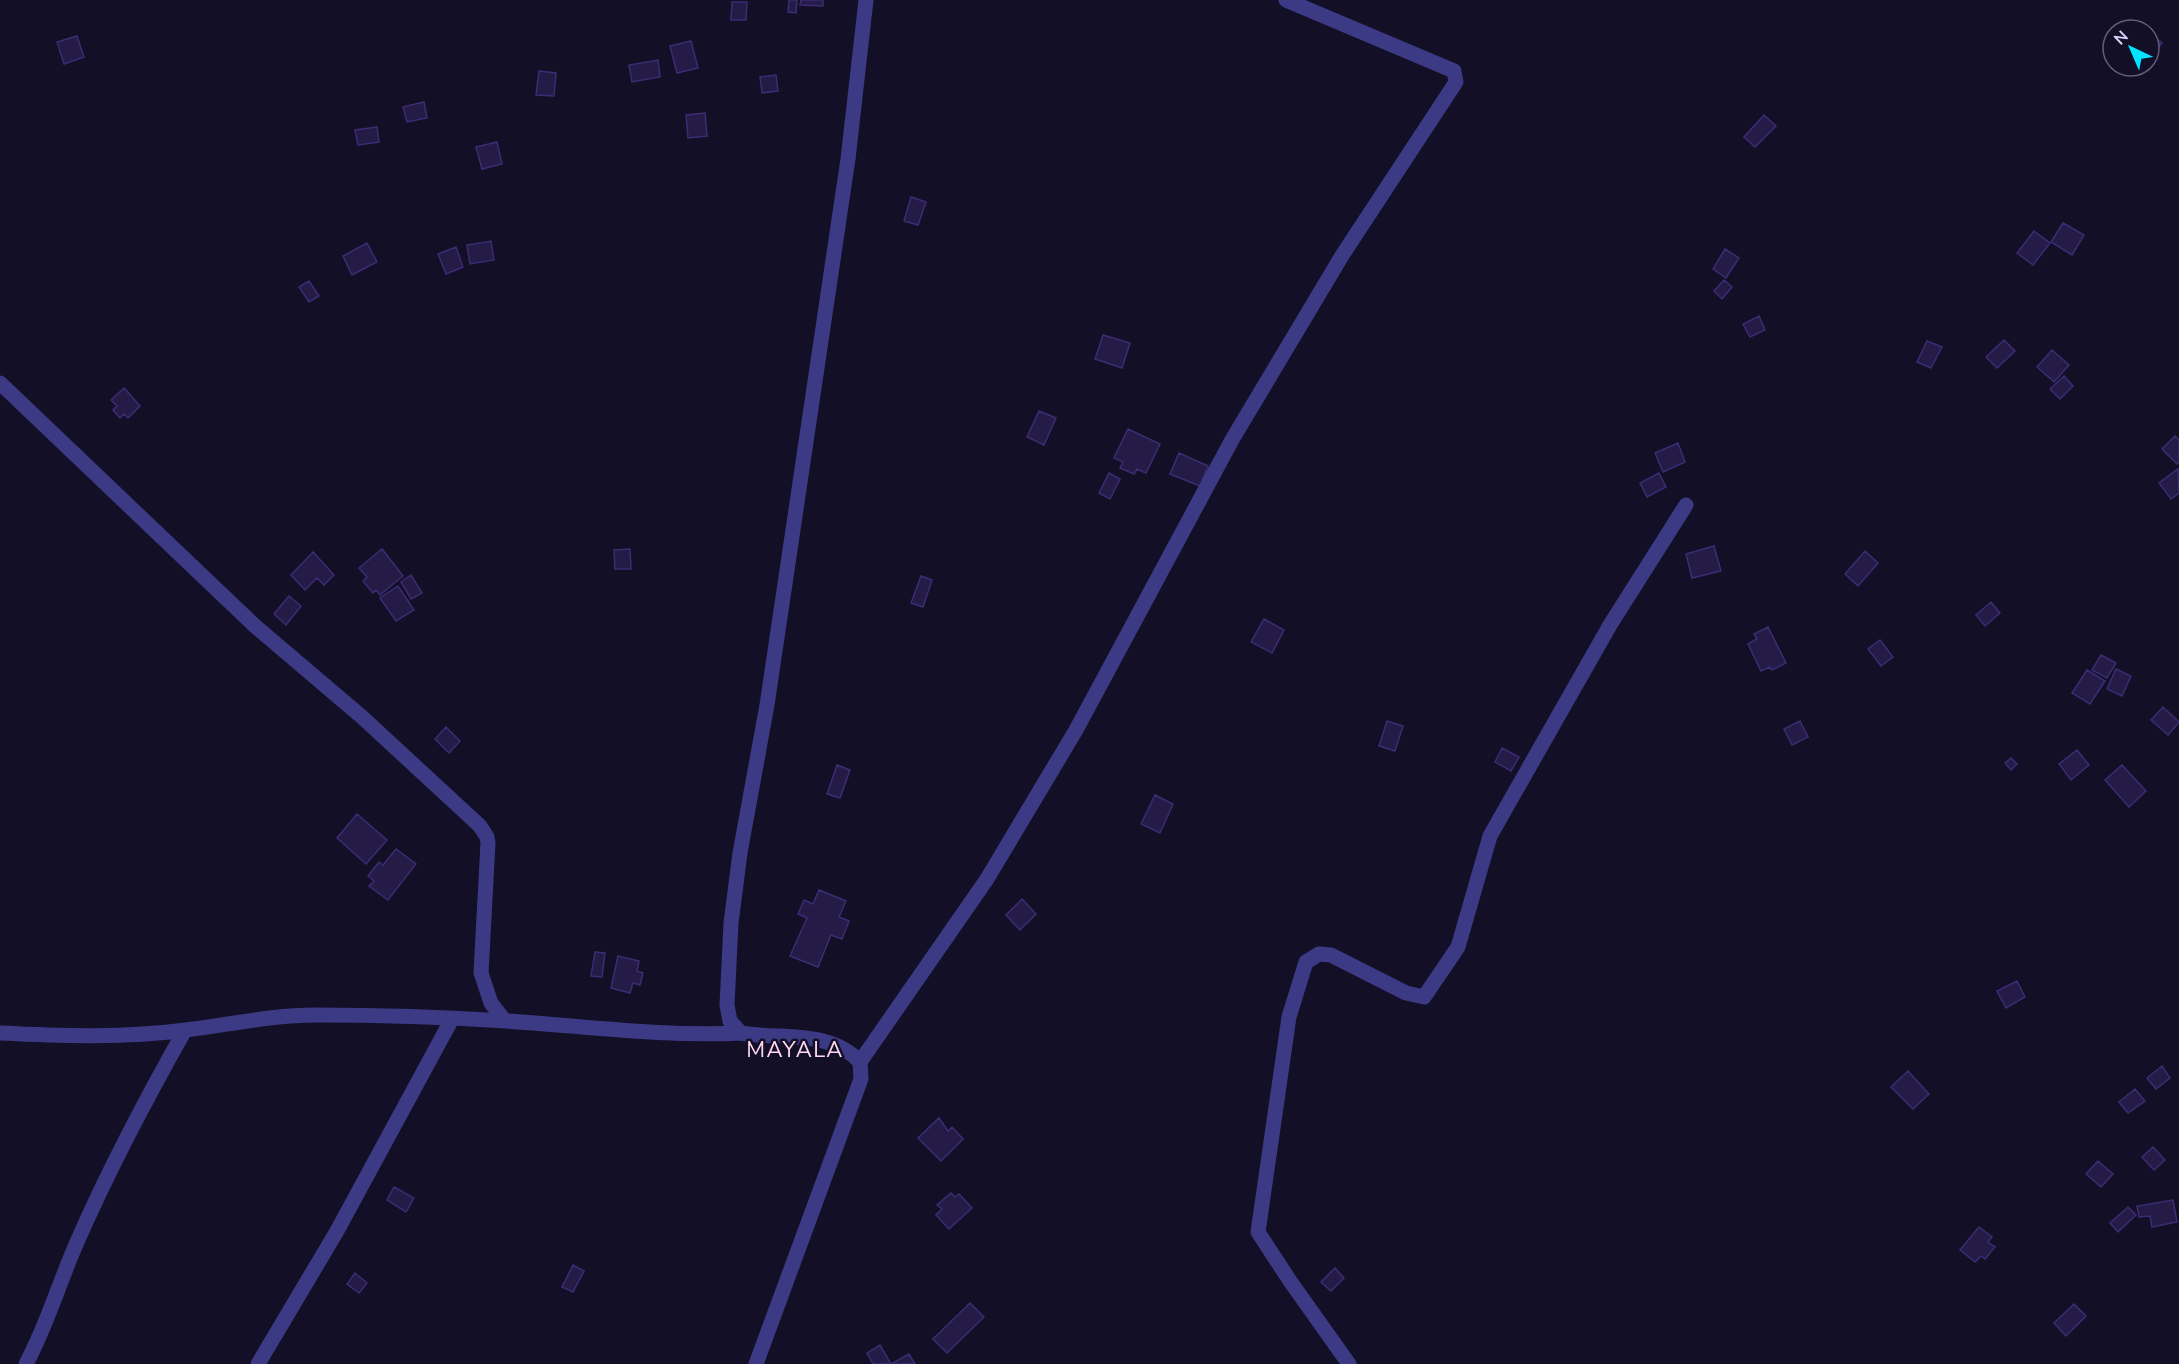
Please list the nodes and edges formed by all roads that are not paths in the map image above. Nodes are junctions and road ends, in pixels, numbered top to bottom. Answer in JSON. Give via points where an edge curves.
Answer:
{"nodes":[{"id":1,"x":866,"y":0,"type":"edge"},
{"id":2,"x":1286,"y":0,"type":"edge"},
{"id":3,"x":0,"y":383,"type":"edge"},
{"id":4,"x":1686,"y":505,"type":"dead end"},
{"id":5,"x":452,"y":1019,"type":"junction"},
{"id":6,"x":505,"y":1021,"type":"junction"},
{"id":7,"x":185,"y":1030,"type":"junction"},
{"id":8,"x":0,"y":1032,"type":"edge"},
{"id":9,"x":741,"y":1033,"type":"junction"},
{"id":10,"x":860,"y":1062,"type":"junction"},
{"id":11,"x":26,"y":1364,"type":"edge"},
{"id":12,"x":258,"y":1364,"type":"edge"},
{"id":13,"x":756,"y":1364,"type":"edge"},
{"id":14,"x":1349,"y":1364,"type":"edge"}],
"edges":[{"from":1,"to":9,"type":"street","via":[[848,159],[767,705],[730,923],[727,1005],[730,1021]]},
{"from":2,"to":10,"type":"street","via":[[1454,71],[1456,82],[1342,254],[1233,438],[1076,730],[987,879]]},
{"from":3,"to":6,"type":"street","via":[[255,626],[362,717],[480,826],[488,843],[481,972],[491,1003]]},
{"from":4,"to":14,"type":"street","via":[[1610,625],[1490,836],[1458,947],[1424,997],[1406,993],[1331,955],[1319,954],[1306,962],[1289,1017],[1258,1232]]},
{"from":5,"to":6,"type":"street"},
{"from":5,"to":7,"type":"street","via":[[290,1015]]},
{"from":5,"to":12,"type":"street","via":[[338,1232]]},
{"from":6,"to":9,"type":"street","via":[[649,1034]]},
{"from":7,"to":8,"type":"street","via":[[58,1035]]},
{"from":7,"to":11,"type":"street","via":[[134,1120]]},
{"from":9,"to":10,"type":"street","via":[[829,1042]]},
{"from":10,"to":13,"type":"street","via":[[861,1079],[856,1095]]}]}
